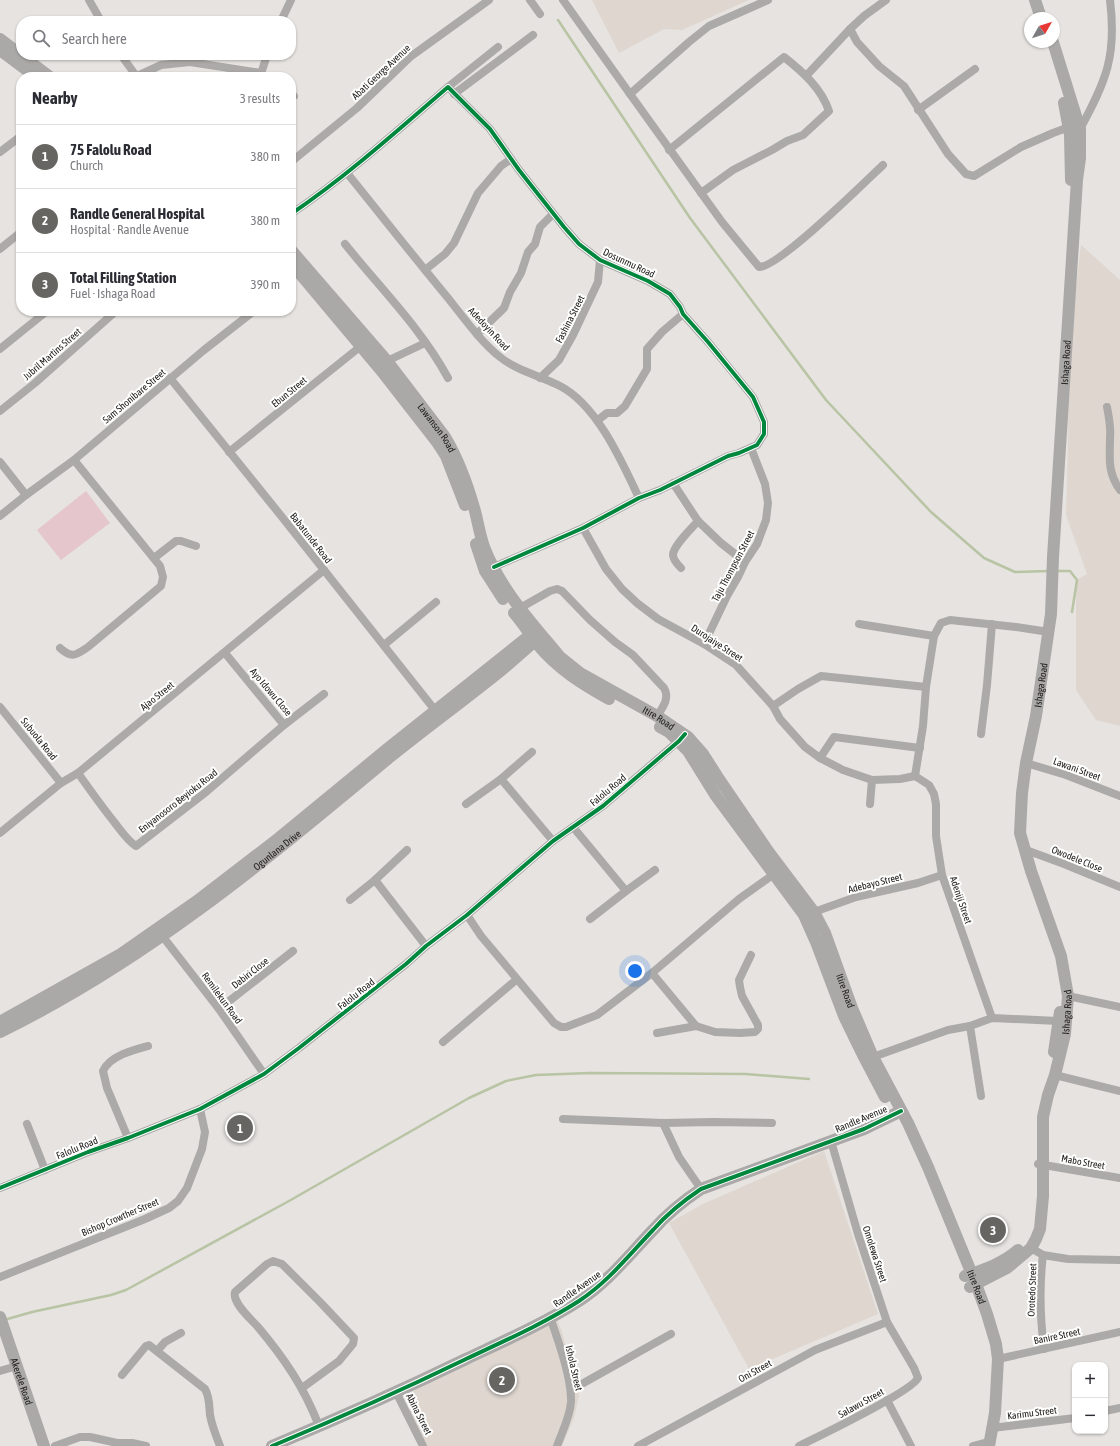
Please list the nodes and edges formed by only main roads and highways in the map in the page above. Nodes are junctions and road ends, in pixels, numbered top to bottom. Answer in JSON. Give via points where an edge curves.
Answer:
{"nodes":[{"id":1,"x":1035,"y":0,"type":"edge"},
{"id":2,"x":1041,"y":0,"type":"edge"},
{"id":3,"x":1039,"y":12,"type":"edge"},
{"id":4,"x":1044,"y":12,"type":"edge"},
{"id":5,"x":0,"y":39,"type":"edge"},
{"id":6,"x":1050,"y":48,"type":"edge"},
{"id":7,"x":1054,"y":48,"type":"edge"},
{"id":8,"x":0,"y":50,"type":"edge"},
{"id":9,"x":16,"y":51,"type":"edge"},
{"id":10,"x":28,"y":60,"type":"edge"},
{"id":11,"x":29,"y":72,"type":"edge"},
{"id":12,"x":43,"y":72,"type":"edge"},
{"id":13,"x":1075,"y":128,"type":"junction"},
{"id":14,"x":296,"y":256,"type":"edge"},
{"id":15,"x":296,"y":269,"type":"edge"},
{"id":16,"x":416,"y":406,"type":"junction"},
{"id":17,"x":1045,"y":631,"type":"junction"},
{"id":18,"x":537,"y":634,"type":"junction"},
{"id":19,"x":682,"y":737,"type":"junction"},
{"id":20,"x":160,"y":932,"type":"junction"},
{"id":21,"x":0,"y":1022,"type":"edge"},
{"id":22,"x":1062,"y":1022,"type":"junction"},
{"id":23,"x":0,"y":1032,"type":"edge"},
{"id":24,"x":898,"y":1112,"type":"junction"},
{"id":25,"x":1040,"y":1164,"type":"junction"},
{"id":26,"x":971,"y":1280,"type":"junction"},
{"id":27,"x":1,"y":1320,"type":"edge"},
{"id":28,"x":0,"y":1336,"type":"edge"},
{"id":29,"x":9,"y":1368,"type":"edge"},
{"id":30,"x":279,"y":1445,"type":"edge"},
{"id":31,"x":982,"y":1445,"type":"edge"},
{"id":32,"x":37,"y":1446,"type":"edge"},
{"id":33,"x":44,"y":1446,"type":"edge"}],
"edges":[{"from":1,"to":3,"type":"main road"},
{"from":2,"to":4,"type":"main road"},
{"from":5,"to":9,"type":"main road"},
{"from":6,"to":13,"type":"main road","name":"Ishaga Road"},
{"from":7,"to":13,"type":"main road","name":"Ishaga Road"},
{"from":8,"to":11,"type":"main road"},
{"from":10,"to":12,"type":"main road"},
{"from":13,"to":17,"type":"main road","name":"Ishaga Road","via":[[1080,158]]},
{"from":14,"to":16,"type":"main road","name":"Lawanson Road","via":[[387,362]]},
{"from":15,"to":16,"type":"main road","name":"Lawanson Road"},
{"from":16,"to":18,"type":"main road","name":"Lawanson Road","via":[[451,447],[464,478],[484,546],[503,586]]},
{"from":16,"to":18,"type":"main road","name":"Lawanson Road","via":[[446,456],[463,499],[485,571],[497,591]]},
{"from":17,"to":22,"type":"main road","name":"Ishaga Road","via":[[1016,809],[1016,834],[1021,858],[1052,945],[1061,988]]},
{"from":17,"to":22,"type":"main road","name":"Ishaga Road","via":[[1037,709],[1022,793],[1020,833],[1058,943],[1065,973],[1068,996]]},
{"from":18,"to":19,"type":"main road","name":"Itire Road","via":[[575,670],[657,716]]},
{"from":18,"to":19,"type":"main road","name":"Itire Road","via":[[558,666],[577,681]]},
{"from":18,"to":20,"type":"main road","name":"Ogunlana Drive","via":[[500,672],[437,714],[250,873]]},
{"from":19,"to":24,"type":"main road","name":"Itire Road","via":[[716,796],[804,916],[852,1034],[873,1075]]},
{"from":19,"to":24,"type":"main road","name":"Itire Road","via":[[703,754],[768,851],[814,912],[825,933],[872,1057]]},
{"from":20,"to":21,"type":"main road","name":"Ogunlana Drive"},
{"from":20,"to":23,"type":"main road","name":"Ogunlana Drive","via":[[127,960],[68,996]]},
{"from":22,"to":25,"type":"main road","name":"Ishaga Road","via":[[1039,1118]]},
{"from":22,"to":25,"type":"main road","name":"Ishaga Road","via":[[1065,1034],[1056,1076],[1043,1117]]},
{"from":24,"to":26,"type":"main road","name":"Itire Road","via":[[955,1254]]},
{"from":24,"to":30,"type":"main road","name":"Randle Avenue","via":[[864,1129],[701,1189],[671,1211],[600,1286],[550,1318]]},
{"from":25,"to":26,"type":"main road","name":"Ishaga Road","via":[[1032,1227],[1025,1243],[1014,1254]]},
{"from":25,"to":26,"type":"main road","name":"Ishaga Road","via":[[1043,1196],[1040,1229],[1031,1248],[1007,1268]]},
{"from":26,"to":31,"type":"main road","name":"Itire Road","via":[[989,1347],[991,1385]]},
{"from":26,"to":31,"type":"main road","name":"Itire Road","via":[[996,1344],[998,1359],[995,1414],[992,1428]]},
{"from":27,"to":29,"type":"main road","name":"Akerele Road"},
{"from":28,"to":29,"type":"main road"},
{"from":29,"to":32,"type":"main road"},
{"from":29,"to":33,"type":"main road","name":"Akerele Road"}]}
